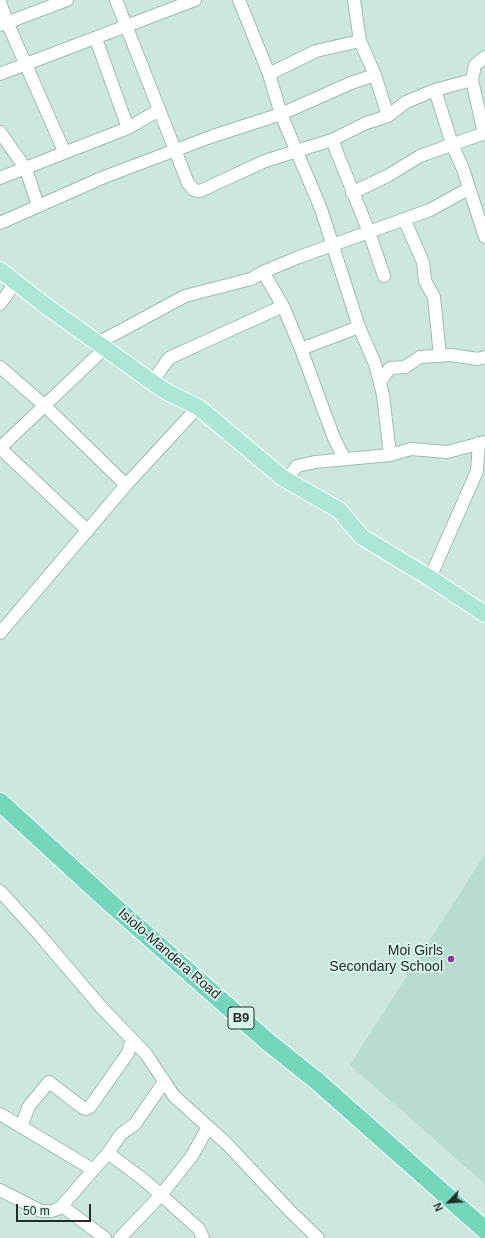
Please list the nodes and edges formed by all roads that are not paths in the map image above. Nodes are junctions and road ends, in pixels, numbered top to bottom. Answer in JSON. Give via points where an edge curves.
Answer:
{"nodes":[{"id":1,"x":67,"y":0,"type":"edge"},
{"id":2,"x":116,"y":0,"type":"edge"},
{"id":3,"x":195,"y":0,"type":"edge"},
{"id":4,"x":239,"y":0,"type":"edge"},
{"id":5,"x":354,"y":0,"type":"edge"},
{"id":6,"x":0,"y":2,"type":"edge"},
{"id":7,"x":3,"y":24,"type":"edge"},
{"id":8,"x":126,"y":27,"type":"junction"},
{"id":9,"x":96,"y":39,"type":"junction"},
{"id":10,"x":360,"y":41,"type":"junction"},
{"id":11,"x":485,"y":57,"type":"edge"},
{"id":12,"x":27,"y":64,"type":"junction"},
{"id":13,"x":0,"y":74,"type":"edge"},
{"id":14,"x":269,"y":74,"type":"junction"},
{"id":15,"x":375,"y":75,"type":"junction"},
{"id":16,"x":472,"y":80,"type":"junction"},
{"id":17,"x":435,"y":90,"type":"junction"},
{"id":18,"x":159,"y":110,"type":"junction"},
{"id":19,"x":281,"y":114,"type":"junction"},
{"id":20,"x":388,"y":116,"type":"junction"},
{"id":21,"x":128,"y":128,"type":"junction"},
{"id":22,"x":0,"y":132,"type":"edge"},
{"id":23,"x":332,"y":140,"type":"junction"},
{"id":24,"x":452,"y":144,"type":"junction"},
{"id":25,"x":297,"y":150,"type":"junction"},
{"id":26,"x":64,"y":151,"type":"junction"},
{"id":27,"x":174,"y":151,"type":"junction"},
{"id":28,"x":26,"y":169,"type":"junction"},
{"id":29,"x":0,"y":178,"type":"edge"},
{"id":30,"x":468,"y":189,"type":"junction"},
{"id":31,"x":352,"y":193,"type":"junction"},
{"id":32,"x":38,"y":206,"type":"junction"},
{"id":33,"x":404,"y":219,"type":"junction"},
{"id":34,"x":0,"y":223,"type":"edge"},
{"id":35,"x":369,"y":232,"type":"junction"},
{"id":36,"x":485,"y":237,"type":"edge"},
{"id":37,"x":332,"y":244,"type":"junction"},
{"id":38,"x":0,"y":270,"type":"edge"},
{"id":39,"x":263,"y":272,"type":"junction"},
{"id":40,"x":384,"y":276,"type":"dead end"},
{"id":41,"x":16,"y":282,"type":"junction"},
{"id":42,"x":0,"y":304,"type":"edge"},
{"id":43,"x":283,"y":306,"type":"junction"},
{"id":44,"x":359,"y":327,"type":"junction"},
{"id":45,"x":101,"y":346,"type":"junction"},
{"id":46,"x":301,"y":349,"type":"junction"},
{"id":47,"x":440,"y":356,"type":"junction"},
{"id":48,"x":485,"y":357,"type":"edge"},
{"id":49,"x":0,"y":367,"type":"edge"},
{"id":50,"x":152,"y":382,"type":"junction"},
{"id":51,"x":380,"y":382,"type":"junction"},
{"id":52,"x":44,"y":405,"type":"junction"},
{"id":53,"x":198,"y":407,"type":"junction"},
{"id":54,"x":482,"y":443,"type":"edge"},
{"id":55,"x":0,"y":448,"type":"edge"},
{"id":56,"x":390,"y":455,"type":"junction"},
{"id":57,"x":344,"y":458,"type":"junction"},
{"id":58,"x":481,"y":472,"type":"edge"},
{"id":59,"x":283,"y":478,"type":"junction"},
{"id":60,"x":126,"y":485,"type":"junction"},
{"id":61,"x":88,"y":531,"type":"junction"},
{"id":62,"x":430,"y":578,"type":"junction"},
{"id":63,"x":485,"y":614,"type":"edge"},
{"id":64,"x":0,"y":633,"type":"edge"},
{"id":65,"x":0,"y":802,"type":"edge"},
{"id":66,"x":0,"y":892,"type":"edge"},
{"id":67,"x":132,"y":1039,"type":"junction"},
{"id":68,"x":164,"y":1082,"type":"junction"},
{"id":69,"x":0,"y":1114,"type":"edge"},
{"id":70,"x":21,"y":1127,"type":"junction"},
{"id":71,"x":208,"y":1127,"type":"junction"},
{"id":72,"x":108,"y":1153,"type":"junction"},
{"id":73,"x":92,"y":1169,"type":"junction"},
{"id":74,"x":0,"y":1190,"type":"edge"},
{"id":75,"x":161,"y":1195,"type":"junction"},
{"id":76,"x":62,"y":1206,"type":"junction"},
{"id":77,"x":485,"y":1230,"type":"edge"},
{"id":78,"x":105,"y":1238,"type":"edge"},
{"id":79,"x":120,"y":1238,"type":"edge"},
{"id":80,"x":203,"y":1238,"type":"edge"},
{"id":81,"x":318,"y":1238,"type":"edge"}],
"edges":[{"from":1,"to":7,"type":"street"},
{"from":2,"to":8,"type":"street"},
{"from":3,"to":8,"type":"street"},
{"from":4,"to":14,"type":"street"},
{"from":5,"to":10,"type":"street"},
{"from":6,"to":7,"type":"street"},
{"from":7,"to":12,"type":"street"},
{"from":8,"to":9,"type":"street"},
{"from":8,"to":18,"type":"street"},
{"from":9,"to":12,"type":"street"},
{"from":9,"to":21,"type":"street"},
{"from":10,"to":14,"type":"street","via":[[316,51]]},
{"from":10,"to":15,"type":"street"},
{"from":11,"to":16,"type":"street","via":[[475,65]]},
{"from":12,"to":13,"type":"street"},
{"from":12,"to":26,"type":"street"},
{"from":14,"to":19,"type":"street"},
{"from":15,"to":19,"type":"street","via":[[345,85]]},
{"from":15,"to":20,"type":"street"},
{"from":16,"to":17,"type":"street"},
{"from":16,"to":24,"type":"street","via":[[483,132],[479,136]]},
{"from":17,"to":20,"type":"street","via":[[406,102]]},
{"from":17,"to":24,"type":"street"},
{"from":18,"to":21,"type":"street"},
{"from":18,"to":27,"type":"street"},
{"from":19,"to":25,"type":"street"},
{"from":19,"to":27,"type":"street"},
{"from":20,"to":23,"type":"street","via":[[366,123]]},
{"from":21,"to":26,"type":"street","via":[[95,142]]},
{"from":22,"to":28,"type":"street"},
{"from":23,"to":25,"type":"street"},
{"from":23,"to":31,"type":"street"},
{"from":24,"to":30,"type":"street"},
{"from":24,"to":31,"type":"street","via":[[420,156]]},
{"from":25,"to":27,"type":"street","via":[[265,161],[200,191],[194,190],[188,183]]},
{"from":25,"to":37,"type":"street"},
{"from":26,"to":28,"type":"street"},
{"from":27,"to":32,"type":"street"},
{"from":28,"to":29,"type":"street"},
{"from":28,"to":32,"type":"street"},
{"from":30,"to":33,"type":"street","via":[[430,210]]},
{"from":30,"to":36,"type":"street"},
{"from":31,"to":35,"type":"street"},
{"from":32,"to":34,"type":"street"},
{"from":33,"to":35,"type":"street"},
{"from":33,"to":47,"type":"street","via":[[423,262],[425,281],[434,297]]},
{"from":35,"to":37,"type":"street"},
{"from":35,"to":40,"type":"street"},
{"from":37,"to":39,"type":"street"},
{"from":37,"to":44,"type":"street"},
{"from":38,"to":41,"type":"main road"},
{"from":39,"to":43,"type":"street"},
{"from":39,"to":45,"type":"street","via":[[251,279],[185,296]]},
{"from":41,"to":42,"type":"street"},
{"from":41,"to":45,"type":"main road"},
{"from":43,"to":46,"type":"street"},
{"from":43,"to":50,"type":"street","via":[[169,358]]},
{"from":44,"to":46,"type":"street"},
{"from":44,"to":51,"type":"street"},
{"from":45,"to":50,"type":"main road"},
{"from":45,"to":52,"type":"street"},
{"from":46,"to":57,"type":"street","via":[[325,416]]},
{"from":47,"to":48,"type":"street","via":[[478,359]]},
{"from":47,"to":51,"type":"street","via":[[420,358],[405,367],[390,368]]},
{"from":49,"to":52,"type":"street"},
{"from":50,"to":53,"type":"main road"},
{"from":51,"to":56,"type":"street","via":[[389,431]]},
{"from":52,"to":55,"type":"street"},
{"from":52,"to":60,"type":"street"},
{"from":53,"to":59,"type":"main road"},
{"from":53,"to":60,"type":"street"},
{"from":54,"to":56,"type":"street","via":[[447,452],[411,449]]},
{"from":54,"to":58,"type":"street"},
{"from":55,"to":61,"type":"street"},
{"from":56,"to":57,"type":"street"},
{"from":57,"to":59,"type":"street","via":[[297,466],[291,474]]},
{"from":58,"to":62,"type":"street"},
{"from":59,"to":62,"type":"main road","via":[[339,510],[362,537]]},
{"from":60,"to":61,"type":"street"},
{"from":61,"to":64,"type":"street"},
{"from":62,"to":63,"type":"main road"},
{"from":65,"to":77,"type":"highway","name":"Isiolo-Mandera Road","number":"B9","via":[[107,900]]},
{"from":66,"to":67,"type":"street"},
{"from":67,"to":68,"type":"street","via":[[146,1054]]},
{"from":67,"to":70,"type":"street","via":[[128,1053],[90,1106],[83,1108],[49,1082],[29,1106]]},
{"from":68,"to":71,"type":"street","via":[[174,1096]]},
{"from":68,"to":72,"type":"street","via":[[135,1124],[121,1134]]},
{"from":69,"to":70,"type":"street"},
{"from":70,"to":73,"type":"street"},
{"from":71,"to":75,"type":"street","via":[[192,1156]]},
{"from":71,"to":81,"type":"street"},
{"from":72,"to":73,"type":"street"},
{"from":72,"to":75,"type":"street"},
{"from":73,"to":76,"type":"street"},
{"from":74,"to":76,"type":"street","via":[[41,1211],[52,1211]]},
{"from":75,"to":79,"type":"street"},
{"from":75,"to":80,"type":"street","via":[[198,1229]]},
{"from":76,"to":78,"type":"street"}]}
